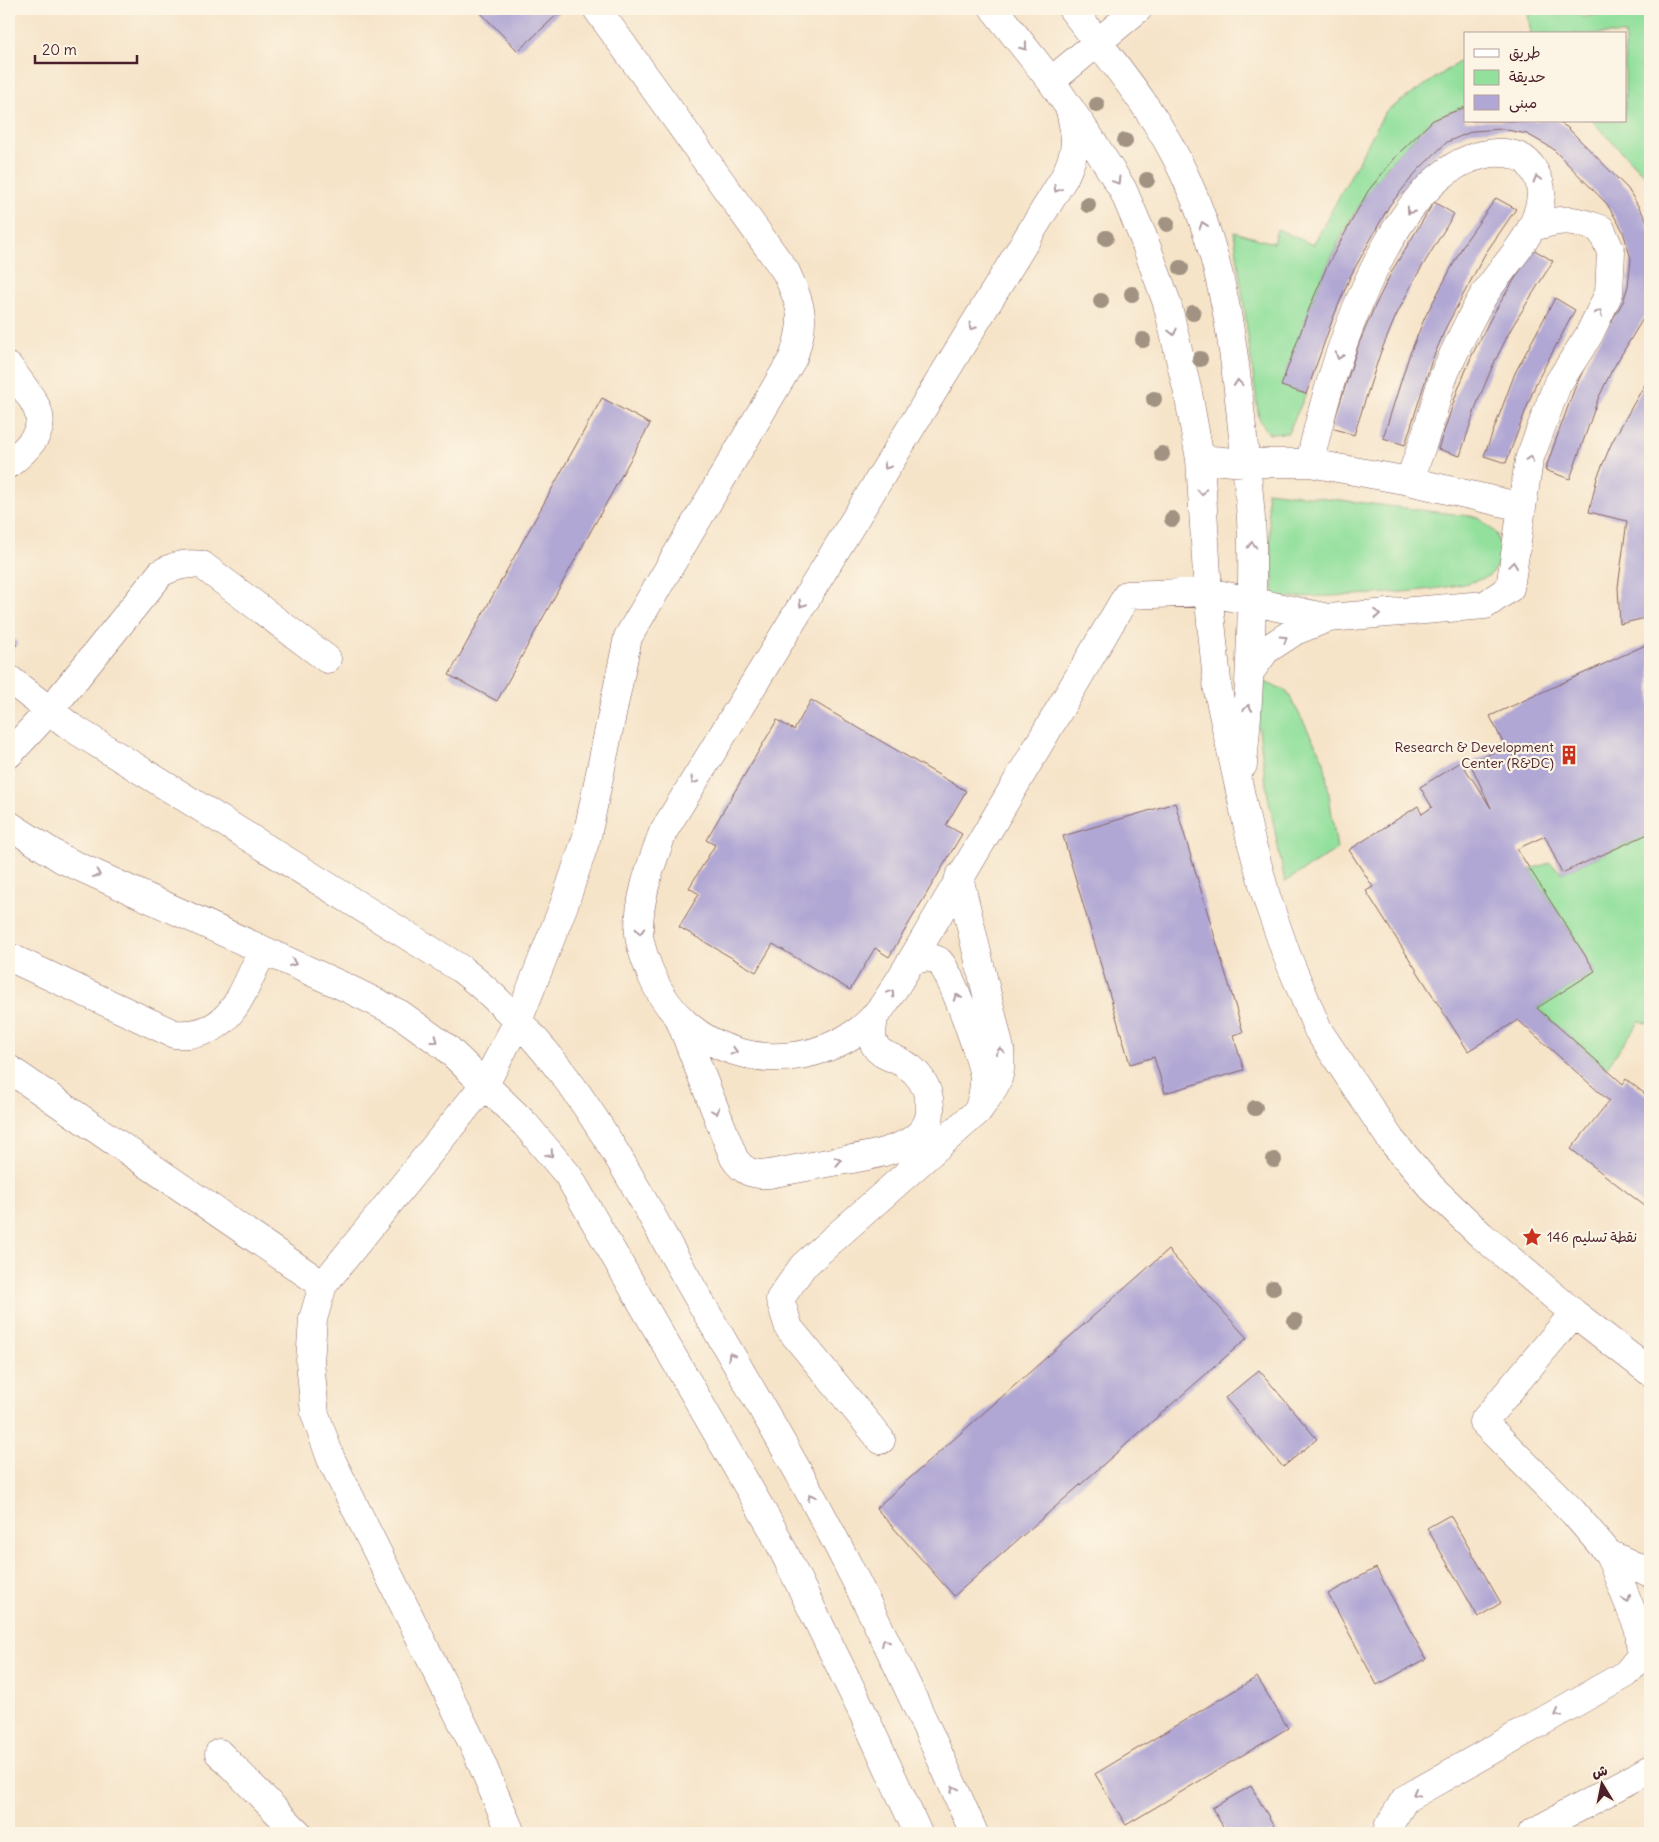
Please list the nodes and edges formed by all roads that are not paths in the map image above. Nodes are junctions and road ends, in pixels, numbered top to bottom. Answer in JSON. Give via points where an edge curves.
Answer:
{"nodes":[{"id":1,"x":597,"y":9,"type":"edge"},
{"id":2,"x":994,"y":9,"type":"edge"},
{"id":3,"x":1072,"y":9,"type":"edge"},
{"id":4,"x":1138,"y":9,"type":"edge"},
{"id":5,"x":1097,"y":41,"type":"junction"},
{"id":6,"x":1051,"y":81,"type":"junction"},
{"id":7,"x":1070,"y":110,"type":"junction"},
{"id":8,"x":1533,"y":226,"type":"junction"},
{"id":9,"x":9,"y":367,"type":"edge"},
{"id":10,"x":1200,"y":459,"type":"junction"},
{"id":11,"x":1246,"y":463,"type":"junction"},
{"id":12,"x":9,"y":464,"type":"edge"},
{"id":13,"x":1310,"y":464,"type":"junction"},
{"id":14,"x":1409,"y":481,"type":"junction"},
{"id":15,"x":1522,"y":507,"type":"junction"},
{"id":16,"x":1208,"y":592,"type":"junction"},
{"id":17,"x":1251,"y":600,"type":"junction"},
{"id":18,"x":1328,"y":618,"type":"junction"},
{"id":19,"x":327,"y":659,"type":"dead end"},
{"id":20,"x":1250,"y":672,"type":"junction"},
{"id":21,"x":9,"y":680,"type":"edge"},
{"id":22,"x":50,"y":710,"type":"junction"},
{"id":23,"x":9,"y":754,"type":"edge"},
{"id":24,"x":1241,"y":791,"type":"junction"},
{"id":25,"x":9,"y":825,"type":"edge"},
{"id":26,"x":9,"y":840,"type":"edge"},
{"id":27,"x":62,"y":859,"type":"junction"},
{"id":28,"x":959,"y":877,"type":"junction"},
{"id":29,"x":263,"y":950,"type":"junction"},
{"id":30,"x":9,"y":957,"type":"edge"},
{"id":31,"x":910,"y":963,"type":"junction"},
{"id":32,"x":875,"y":1015,"type":"junction"},
{"id":33,"x":678,"y":1017,"type":"junction"},
{"id":34,"x":518,"y":1020,"type":"junction"},
{"id":35,"x":9,"y":1068,"type":"edge"},
{"id":36,"x":484,"y":1084,"type":"junction"},
{"id":37,"x":978,"y":1110,"type":"junction"},
{"id":38,"x":324,"y":1285,"type":"junction"},
{"id":39,"x":1574,"y":1313,"type":"junction"},
{"id":40,"x":1650,"y":1372,"type":"edge"},
{"id":41,"x":881,"y":1440,"type":"dead end"},
{"id":42,"x":1608,"y":1554,"type":"junction"},
{"id":43,"x":1650,"y":1573,"type":"edge"},
{"id":44,"x":219,"y":1753,"type":"dead end"},
{"id":45,"x":1650,"y":1769,"type":"edge"},
{"id":46,"x":298,"y":1833,"type":"edge"},
{"id":47,"x":511,"y":1833,"type":"edge"},
{"id":48,"x":918,"y":1833,"type":"edge"},
{"id":49,"x":974,"y":1833,"type":"edge"},
{"id":50,"x":1389,"y":1833,"type":"edge"},
{"id":51,"x":1532,"y":1833,"type":"edge"}],
"edges":[{"from":1,"to":34,"type":"street","via":[[786,272],[800,302],[802,330],[793,358],[628,637],[587,836],[564,905]]},
{"from":2,"to":6,"type":"street","one_way":true},
{"from":3,"to":5,"type":"street"},
{"from":4,"to":5,"type":"street"},
{"from":5,"to":6,"type":"street"},
{"from":11,"to":5,"type":"street","one_way":true,"via":[[1237,370],[1224,289],[1187,179],[1168,140]]},
{"from":6,"to":7,"type":"street"},
{"from":7,"to":10,"type":"street","one_way":true,"via":[[1122,190],[1143,237],[1166,303]]},
{"from":7,"to":33,"type":"street","one_way":true,"via":[[1076,138],[1073,157],[1064,178],[663,832],[640,901],[639,936],[659,993]]},
{"from":8,"to":13,"type":"street","one_way":true,"via":[[1541,194],[1536,172],[1520,157],[1495,152],[1466,158],[1436,179],[1408,213],[1377,263],[1351,322],[1320,414]]},
{"from":8,"to":14,"type":"street","via":[[1483,297],[1447,366]]},
{"from":15,"to":8,"type":"street","one_way":true,"via":[[1529,460],[1557,385],[1609,293],[1612,252],[1601,228],[1577,220],[1556,220]]},
{"from":9,"to":12,"type":"street","via":[[34,402],[40,427],[29,448]]},
{"from":10,"to":11,"type":"street"},
{"from":10,"to":16,"type":"street","one_way":true},
{"from":11,"to":13,"type":"street"},
{"from":17,"to":11,"type":"street","one_way":true,"via":[[1252,538]]},
{"from":13,"to":14,"type":"street"},
{"from":14,"to":15,"type":"street"},
{"from":18,"to":15,"type":"street","one_way":true,"via":[[1485,605],[1510,588]]},
{"from":16,"to":17,"type":"street"},
{"from":16,"to":24,"type":"street","via":[[1218,691]]},
{"from":16,"to":28,"type":"street","via":[[1126,595]]},
{"from":17,"to":18,"type":"street"},
{"from":17,"to":20,"type":"street"},
{"from":20,"to":18,"type":"street","one_way":true,"via":[[1266,650],[1296,631]]},
{"from":19,"to":22,"type":"street","via":[[202,565],[175,566],[161,573]]},
{"from":24,"to":20,"type":"street","one_way":true},
{"from":21,"to":22,"type":"street"},
{"from":22,"to":23,"type":"street"},
{"from":22,"to":34,"type":"street","via":[[72,727],[461,969]]},
{"from":24,"to":39,"type":"street","via":[[1268,899],[1287,956],[1318,1030],[1391,1140],[1431,1187]]},
{"from":25,"to":27,"type":"street"},
{"from":26,"to":27,"type":"street"},
{"from":27,"to":29,"type":"street","one_way":true},
{"from":28,"to":31,"type":"street"},
{"from":37,"to":28,"type":"street","one_way":true,"via":[[996,1084],[1002,1068],[999,1042]]},
{"from":29,"to":30,"type":"street","via":[[230,1015],[220,1025],[192,1036],[174,1034]]},
{"from":29,"to":36,"type":"street","one_way":true,"via":[[400,1014],[447,1048]]},
{"from":32,"to":31,"type":"street","one_way":true},
{"from":37,"to":31,"type":"street","one_way":true,"via":[[983,1094],[982,1066],[952,982],[944,965],[937,960],[918,959]]},
{"from":33,"to":32,"type":"street","one_way":true,"via":[[702,1037],[726,1049],[770,1058],[797,1057],[822,1050],[858,1031]]},
{"from":33,"to":32,"type":"street","one_way":true,"via":[[734,1158],[740,1168],[755,1175],[888,1152],[919,1134],[928,1119],[929,1098],[924,1083],[905,1064],[883,1055],[877,1048],[872,1037]]},
{"from":34,"to":36,"type":"street"},
{"from":49,"to":34,"type":"street","one_way":true,"via":[[872,1614],[820,1512],[616,1151],[578,1091]]},
{"from":35,"to":38,"type":"street"},
{"from":36,"to":38,"type":"street"},
{"from":36,"to":48,"type":"street","one_way":true,"via":[[525,1124],[568,1175],[608,1244],[773,1530]]},
{"from":37,"to":41,"type":"street","via":[[803,1266],[780,1299],[789,1328]]},
{"from":38,"to":47,"type":"street","via":[[313,1319],[310,1362],[315,1414],[331,1459],[476,1750]]},
{"from":39,"to":40,"type":"street"},
{"from":39,"to":42,"type":"street","via":[[1483,1422],[1572,1512]]},
{"from":42,"to":43,"type":"street"},
{"from":42,"to":50,"type":"street","one_way":true,"via":[[1639,1630],[1641,1656],[1626,1674],[1405,1799],[1388,1827]]},
{"from":44,"to":46,"type":"street"},
{"from":45,"to":51,"type":"street"}]}
